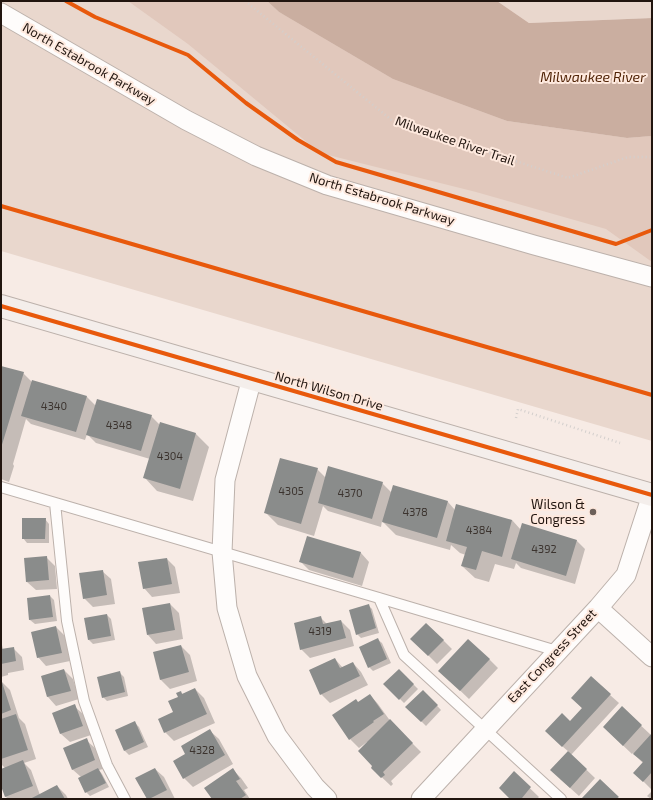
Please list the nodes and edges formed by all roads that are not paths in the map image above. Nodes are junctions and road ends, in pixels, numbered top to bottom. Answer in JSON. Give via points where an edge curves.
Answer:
{"nodes":[{"id":1,"x":1,"y":13,"type":"edge"},
{"id":2,"x":652,"y":277,"type":"edge"},
{"id":3,"x":1,"y":306,"type":"edge"},
{"id":4,"x":252,"y":378,"type":"junction"},
{"id":5,"x":1,"y":487,"type":"edge"},
{"id":6,"x":652,"y":495,"type":"edge"},
{"id":7,"x":55,"y":503,"type":"junction"},
{"id":8,"x":222,"y":552,"type":"junction"},
{"id":9,"x":379,"y":598,"type":"junction"},
{"id":10,"x":598,"y":608,"type":"junction"},
{"id":11,"x":557,"y":651,"type":"junction"},
{"id":12,"x":652,"y":657,"type":"edge"},
{"id":13,"x":485,"y":729,"type":"junction"},
{"id":14,"x":125,"y":799,"type":"edge"},
{"id":15,"x":327,"y":799,"type":"edge"},
{"id":16,"x":421,"y":799,"type":"edge"},
{"id":17,"x":561,"y":799,"type":"edge"}],
"edges":[{"from":1,"to":2,"type":"street","name":"North Estabrook Parkway","via":[[186,120],[256,156],[327,185]]},
{"from":3,"to":4,"type":"street","name":"North Wilson Drive"},
{"from":4,"to":6,"type":"street","name":"North Wilson Drive"},
{"from":4,"to":8,"type":"street","via":[[225,480]]},
{"from":5,"to":7,"type":"lane"},
{"from":6,"to":10,"type":"street","name":"East Congress Street","via":[[626,575]]},
{"from":7,"to":8,"type":"lane"},
{"from":7,"to":14,"type":"lane","via":[[67,621],[84,700],[107,765]]},
{"from":8,"to":9,"type":"lane"},
{"from":8,"to":15,"type":"street","via":[[227,608],[247,676],[276,736]]},
{"from":9,"to":11,"type":"lane"},
{"from":9,"to":13,"type":"lane","via":[[404,655]]},
{"from":10,"to":11,"type":"street","name":"East Congress Street"},
{"from":10,"to":12,"type":"street"},
{"from":11,"to":13,"type":"street","name":"East Congress Street"},
{"from":13,"to":16,"type":"street","name":"East Congress Street"},
{"from":13,"to":17,"type":"lane"}]}
